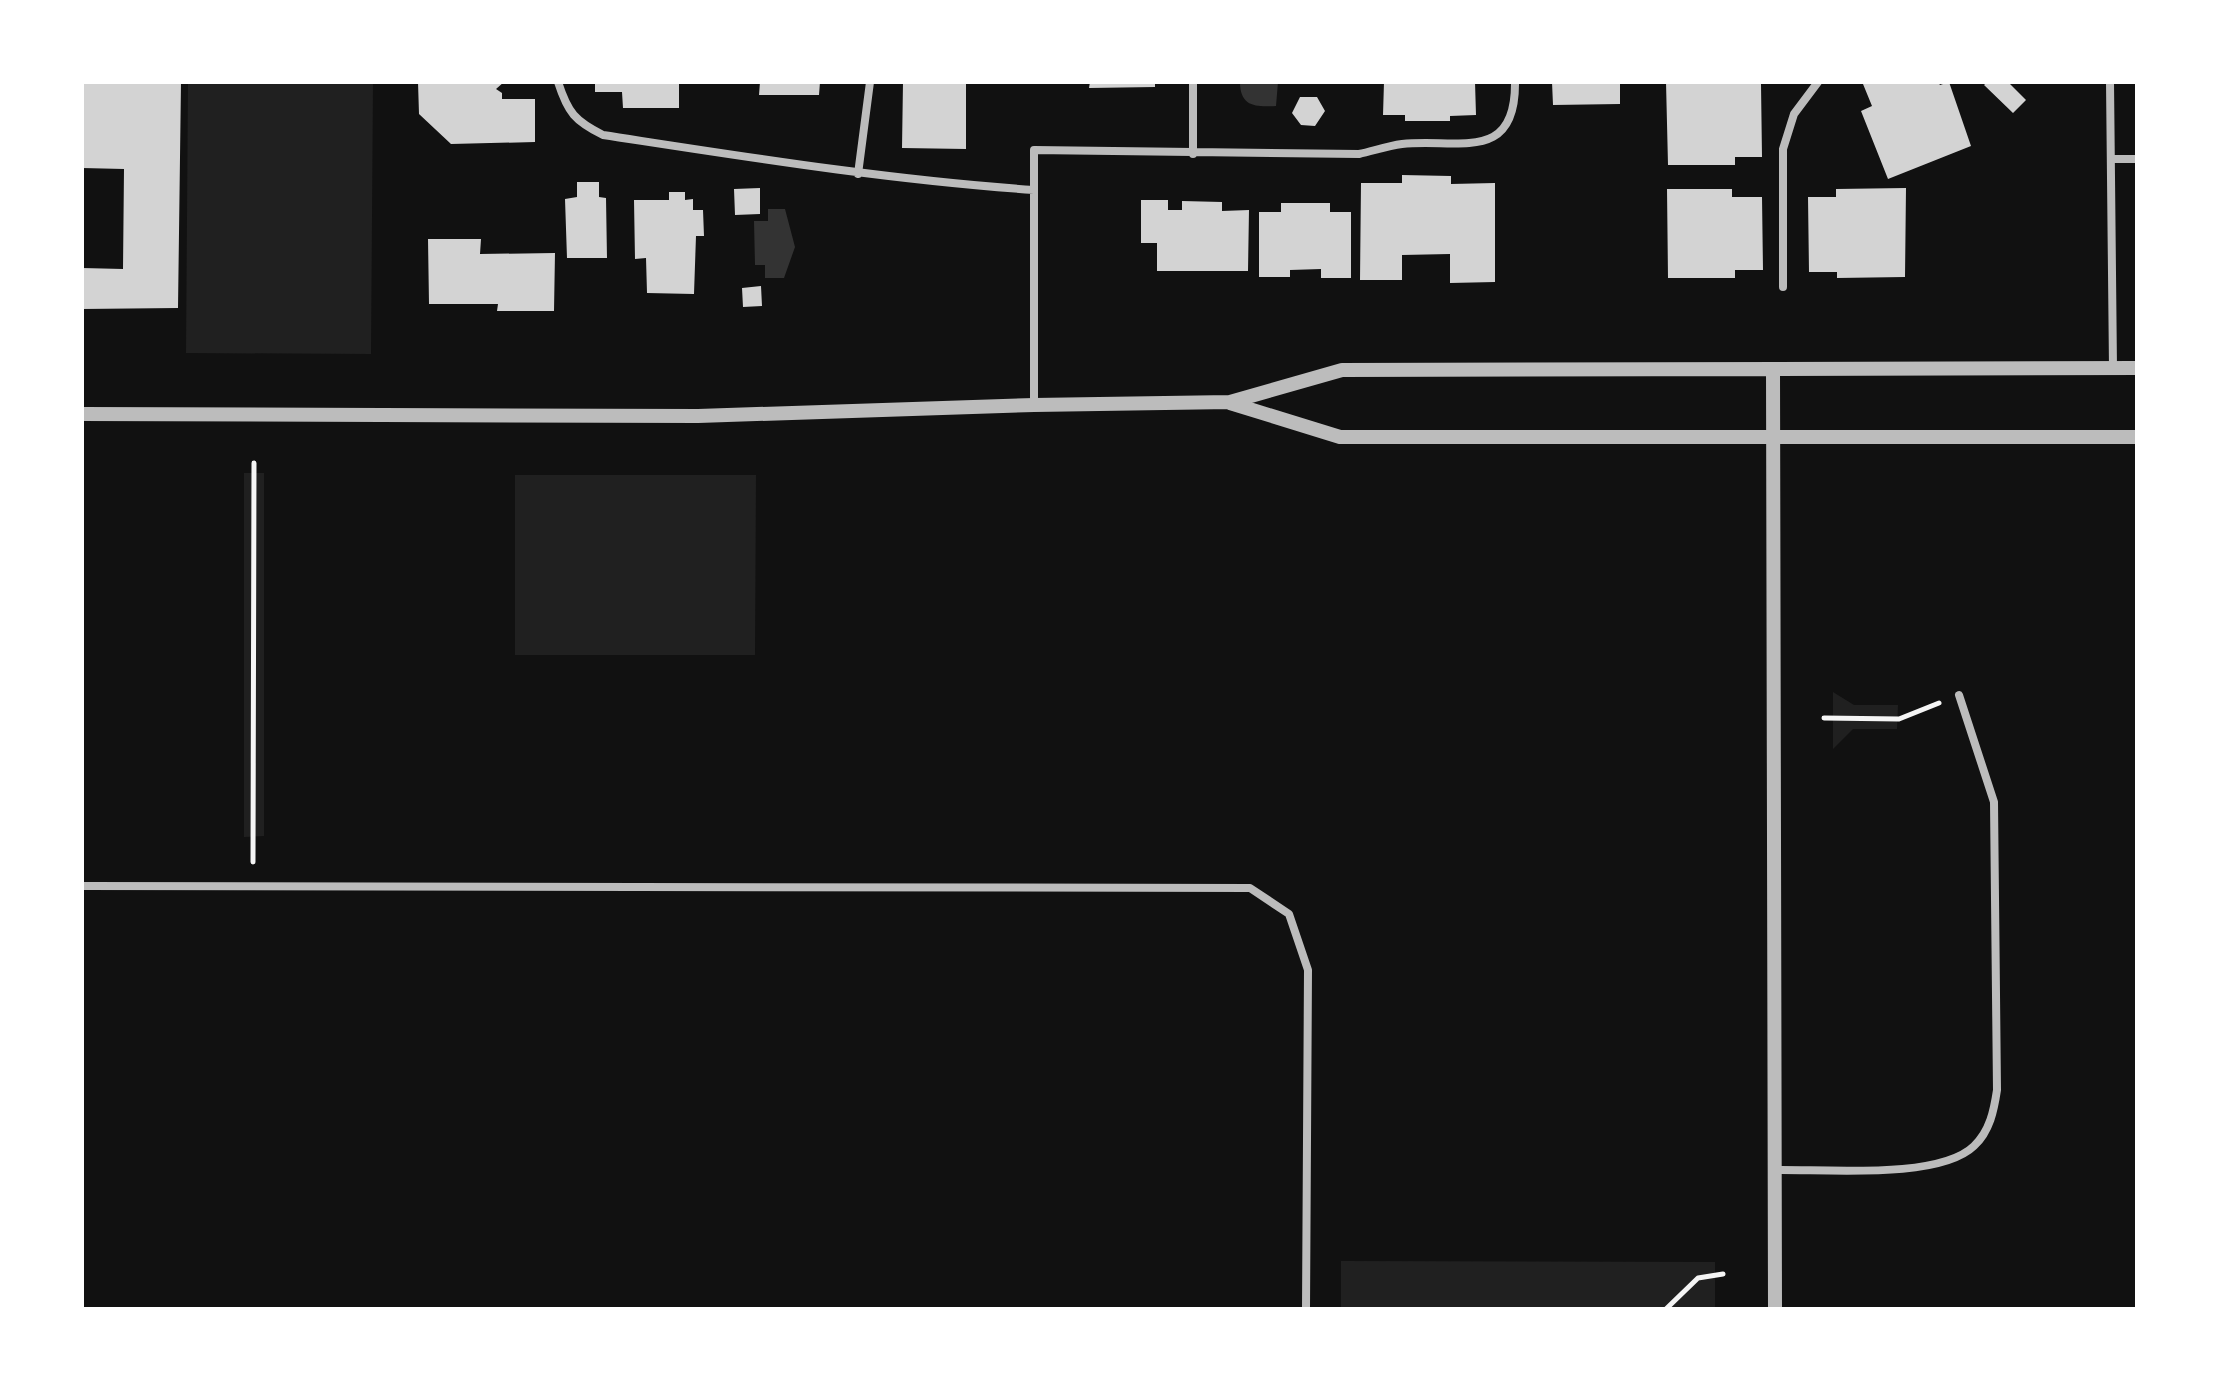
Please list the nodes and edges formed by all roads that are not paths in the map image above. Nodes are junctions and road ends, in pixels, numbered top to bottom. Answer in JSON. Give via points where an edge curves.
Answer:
{"nodes":[{"id":1,"x":558,"y":82,"type":"edge"},
{"id":2,"x":870,"y":82,"type":"edge"},
{"id":3,"x":1193,"y":82,"type":"edge"},
{"id":4,"x":1515,"y":82,"type":"edge"},
{"id":5,"x":1818,"y":82,"type":"edge"},
{"id":6,"x":2110,"y":82,"type":"edge"},
{"id":7,"x":1193,"y":154,"type":"junction"},
{"id":8,"x":2111,"y":159,"type":"junction"},
{"id":9,"x":2137,"y":159,"type":"edge"},
{"id":10,"x":858,"y":174,"type":"junction"},
{"id":11,"x":1034,"y":190,"type":"junction"},
{"id":12,"x":1783,"y":287,"type":"dead end"},
{"id":13,"x":2113,"y":368,"type":"junction"},
{"id":14,"x":2137,"y":368,"type":"edge"},
{"id":15,"x":1773,"y":370,"type":"junction"},
{"id":16,"x":1230,"y":402,"type":"junction"},
{"id":17,"x":1034,"y":405,"type":"junction"},
{"id":18,"x":82,"y":414,"type":"edge"},
{"id":19,"x":1772,"y":436,"type":"junction"},
{"id":20,"x":2137,"y":437,"type":"edge"},
{"id":21,"x":1959,"y":695,"type":"road end"},
{"id":22,"x":82,"y":886,"type":"edge"},
{"id":23,"x":1775,"y":1170,"type":"junction"},
{"id":24,"x":1306,"y":1309,"type":"edge"},
{"id":25,"x":1775,"y":1309,"type":"edge"}],
"edges":[{"from":1,"to":10,"type":"street","via":[[580,124],[603,135]]},
{"from":2,"to":10,"type":"street"},
{"from":3,"to":7,"type":"street"},
{"from":4,"to":7,"type":"street","via":[[1508,125],[1474,144],[1401,144],[1359,154]]},
{"from":5,"to":12,"type":"street","via":[[1794,114],[1783,149]]},
{"from":6,"to":8,"type":"street"},
{"from":7,"to":11,"type":"street","via":[[1034,150]]},
{"from":8,"to":9,"type":"street"},
{"from":8,"to":13,"type":"street"},
{"from":10,"to":11,"type":"street"},
{"from":11,"to":17,"type":"street"},
{"from":13,"to":14,"type":"street"},
{"from":13,"to":15,"type":"street"},
{"from":15,"to":16,"type":"street","via":[[1342,370]]},
{"from":15,"to":19,"type":"street"},
{"from":16,"to":17,"type":"street"},
{"from":16,"to":19,"type":"street","via":[[1340,437]]},
{"from":17,"to":18,"type":"street","via":[[698,416]]},
{"from":19,"to":20,"type":"street"},
{"from":19,"to":23,"type":"street"},
{"from":21,"to":23,"type":"street","via":[[1994,802],[1997,1090],[1992,1120],[1975,1146],[1953,1160],[1922,1168]]},
{"from":22,"to":24,"type":"street","via":[[1250,888],[1289,914],[1308,970]]},
{"from":23,"to":25,"type":"street"}]}
